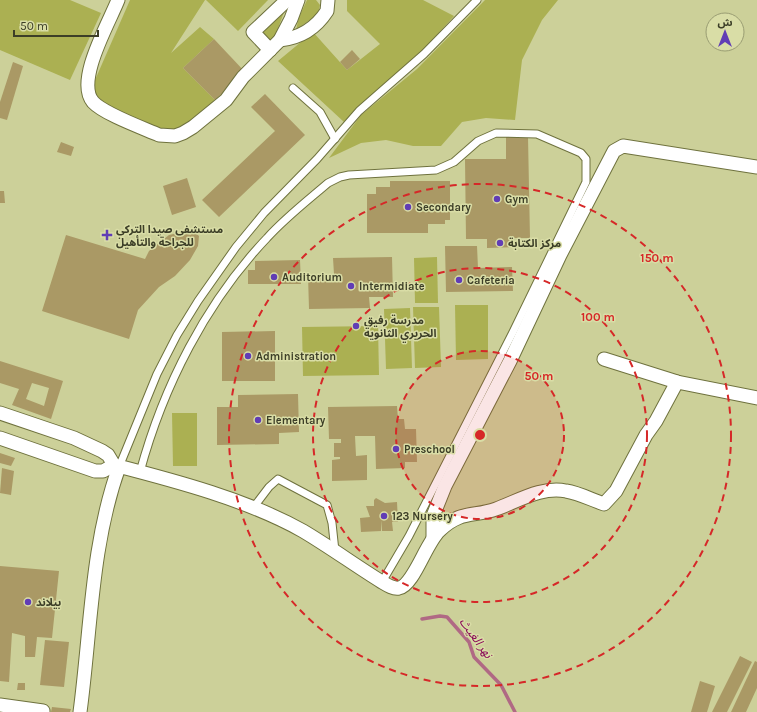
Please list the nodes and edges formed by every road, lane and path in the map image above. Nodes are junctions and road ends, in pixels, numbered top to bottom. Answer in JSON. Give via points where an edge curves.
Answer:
{"nodes":[{"id":1,"x":118,"y":0,"type":"edge"},
{"id":2,"x":287,"y":0,"type":"edge"},
{"id":3,"x":298,"y":0,"type":"edge"},
{"id":4,"x":328,"y":0,"type":"edge"},
{"id":5,"x":477,"y":0,"type":"edge"},
{"id":6,"x":280,"y":40,"type":"junction"},
{"id":7,"x":270,"y":50,"type":"junction"},
{"id":8,"x":293,"y":88,"type":"dead end"},
{"id":9,"x":335,"y":139,"type":"junction"},
{"id":10,"x":757,"y":167,"type":"edge"},
{"id":11,"x":604,"y":359,"type":"dead end"},
{"id":12,"x":676,"y":382,"type":"junction"},
{"id":13,"x":757,"y":398,"type":"edge"},
{"id":14,"x":0,"y":413,"type":"edge"},
{"id":15,"x":0,"y":438,"type":"edge"},
{"id":16,"x":117,"y":466,"type":"junction"},
{"id":17,"x":140,"y":472,"type":"junction"},
{"id":18,"x":253,"y":508,"type":"junction"},
{"id":19,"x":433,"y":538,"type":"junction"},
{"id":20,"x":335,"y":552,"type":"junction"},
{"id":21,"x":382,"y":582,"type":"junction"},
{"id":22,"x":0,"y":705,"type":"edge"},
{"id":23,"x":43,"y":711,"type":"dead end"},
{"id":24,"x":80,"y":712,"type":"edge"}],
"edges":[{"from":1,"to":7,"type":"street","via":[[89,72],[89,95],[100,108],[159,135],[175,136],[193,127],[226,100]]},
{"from":2,"to":7,"type":"street","via":[[253,32]]},
{"from":3,"to":6,"type":"street"},
{"from":4,"to":6,"type":"street","via":[[328,11],[312,27],[299,37]]},
{"from":5,"to":9,"type":"lane","via":[[424,54],[359,111]]},
{"from":6,"to":7,"type":"street"},
{"from":8,"to":9,"type":"lane","via":[[320,112]]},
{"from":9,"to":16,"type":"lane","via":[[264,213],[198,301],[157,374]]},
{"from":10,"to":19,"type":"street","via":[[623,146],[614,150],[445,486],[433,516]]},
{"from":11,"to":12,"type":"street"},
{"from":12,"to":13,"type":"street"},
{"from":12,"to":19,"type":"street","via":[[616,491],[604,504],[566,491],[545,491],[495,510],[465,514],[450,522]]},
{"from":14,"to":16,"type":"street","via":[[74,438],[102,451]]},
{"from":15,"to":16,"type":"street","via":[[95,472],[103,472]]},
{"from":16,"to":17,"type":"street"},
{"from":16,"to":24,"type":"street","via":[[98,550]]},
{"from":17,"to":18,"type":"street"},
{"from":17,"to":21,"type":"lane","via":[[155,421],[175,375],[218,300],[267,238],[328,183],[349,175],[436,170],[454,162],[478,140],[496,134],[537,134],[582,153],[586,159],[586,182],[517,326],[409,536]]},
{"from":18,"to":20,"type":"street","via":[[303,531]]},
{"from":18,"to":20,"type":"lane","via":[[278,479],[326,505],[332,523]]},
{"from":19,"to":21,"type":"street","via":[[406,585],[395,588]]},
{"from":20,"to":21,"type":"street"},
{"from":22,"to":23,"type":"street"}]}
